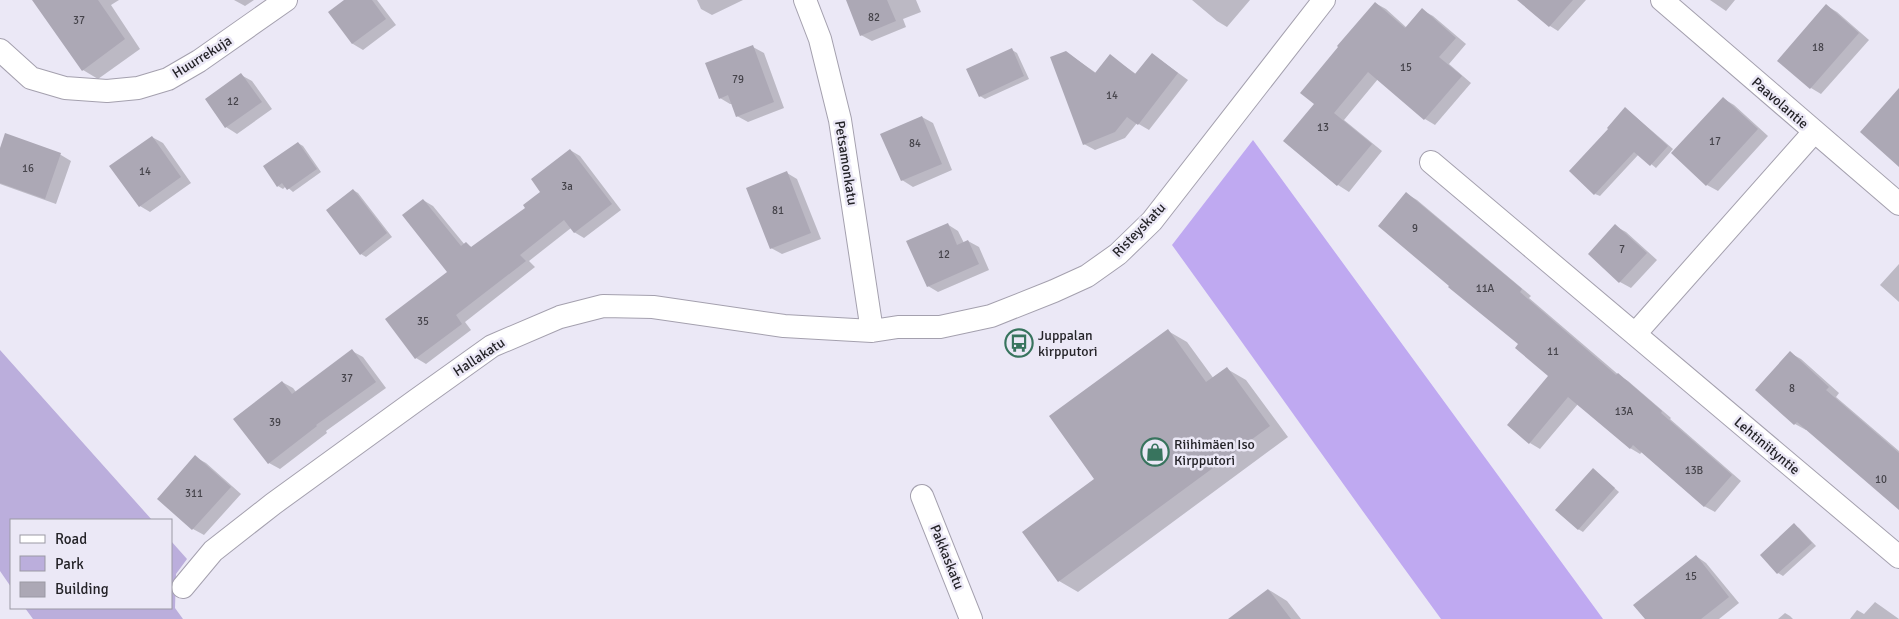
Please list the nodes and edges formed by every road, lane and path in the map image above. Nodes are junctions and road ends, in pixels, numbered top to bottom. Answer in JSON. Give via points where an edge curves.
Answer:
{"nodes":[{"id":1,"x":286,"y":0,"type":"edge"},
{"id":2,"x":805,"y":0,"type":"edge"},
{"id":3,"x":1324,"y":0,"type":"edge"},
{"id":4,"x":1662,"y":0,"type":"edge"},
{"id":5,"x":0,"y":50,"type":"edge"},
{"id":6,"x":1814,"y":132,"type":"junction"},
{"id":7,"x":1431,"y":162,"type":"dead end"},
{"id":8,"x":1899,"y":204,"type":"edge"},
{"id":9,"x":872,"y":331,"type":"junction"},
{"id":10,"x":1636,"y":334,"type":"junction"},
{"id":11,"x":922,"y":496,"type":"dead end"},
{"id":12,"x":1899,"y":557,"type":"edge"},
{"id":13,"x":183,"y":587,"type":"dead end"},
{"id":14,"x":971,"y":619,"type":"edge"}],
"edges":[{"from":1,"to":5,"type":"street","name":"Huurrekuja","via":[[199,61],[168,78],[138,88],[107,91],[65,88],[31,78]]},
{"from":2,"to":9,"type":"street","name":"Petsamonkatu","via":[[820,40],[840,120]]},
{"from":3,"to":9,"type":"street","name":"Risteyskatu","via":[[1152,221],[1110,260],[1054,292],[991,316],[940,327]]},
{"from":4,"to":6,"type":"street","name":"Paavolantie"},
{"from":6,"to":8,"type":"street","name":"Paavolantie"},
{"from":6,"to":10,"type":"street"},
{"from":7,"to":10,"type":"street","name":"Lehtiniityntie"},
{"from":9,"to":13,"type":"street","name":"Hallakatu","via":[[784,326],[653,306],[603,306],[560,317],[492,346],[438,384],[273,504],[214,551]]},
{"from":10,"to":12,"type":"street","name":"Lehtiniityntie"},
{"from":11,"to":14,"type":"street","name":"Pakkaskatu"}]}
